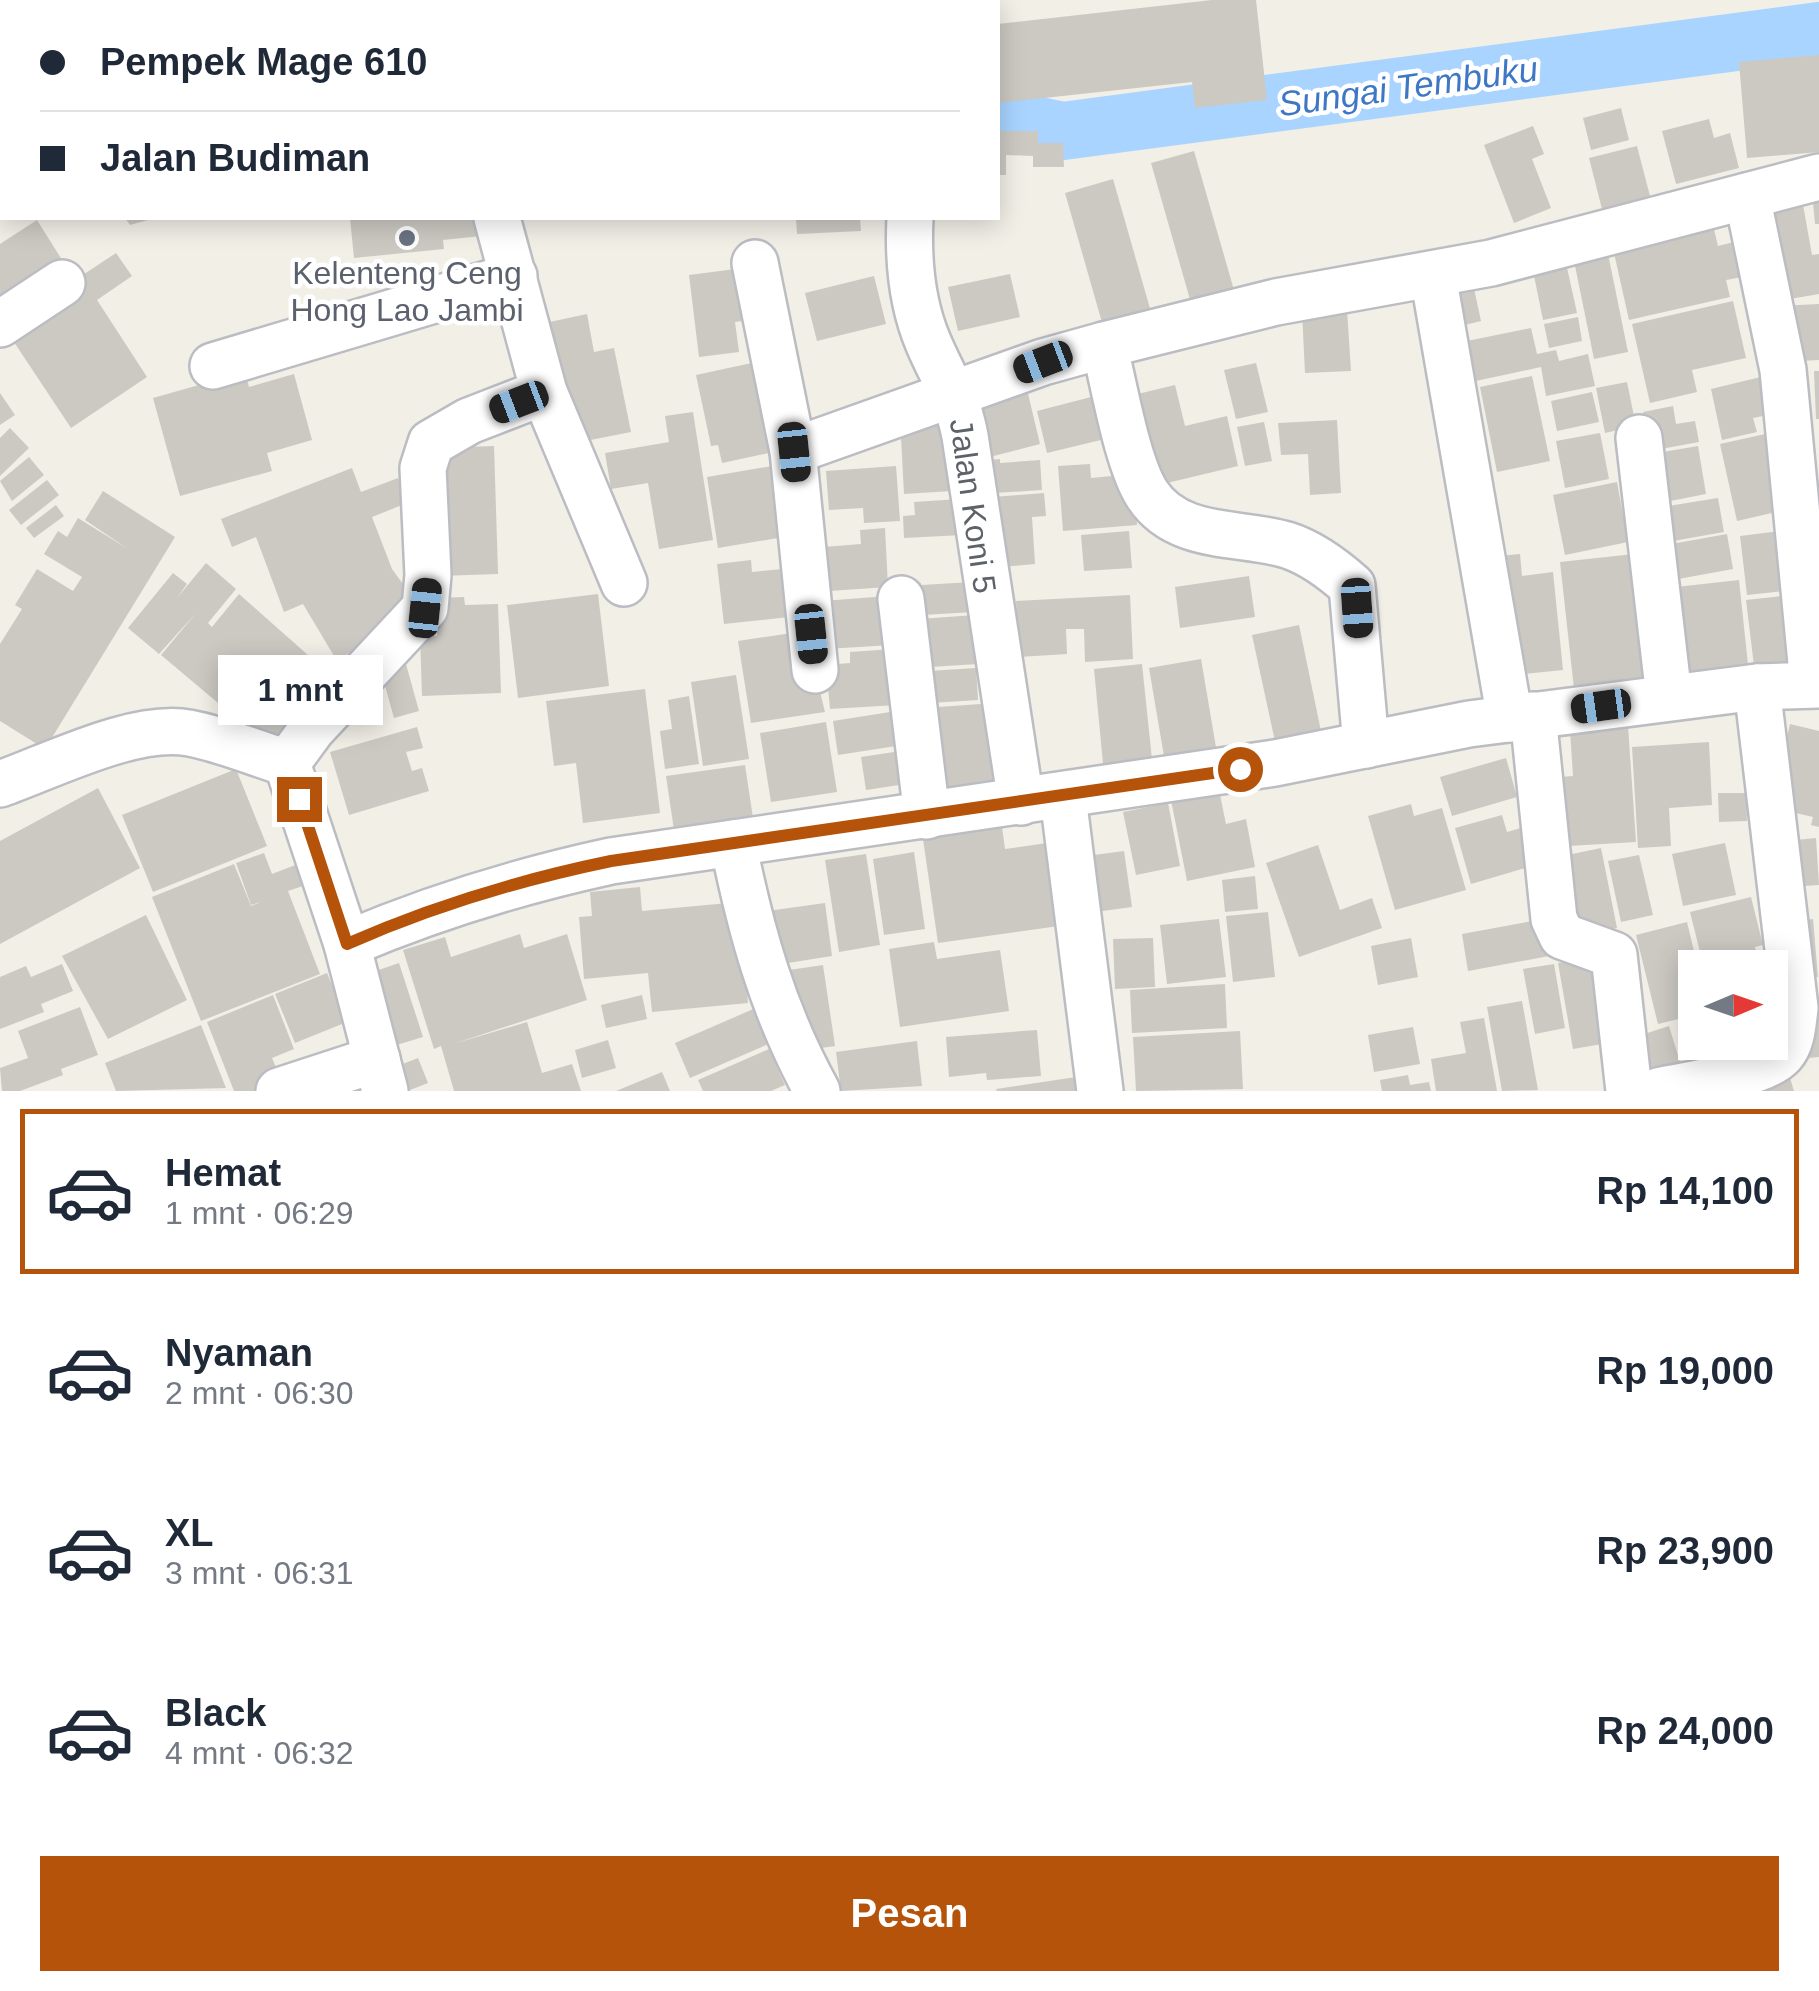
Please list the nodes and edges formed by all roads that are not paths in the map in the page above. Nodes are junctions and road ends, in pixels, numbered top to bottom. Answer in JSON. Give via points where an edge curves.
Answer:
{"nodes":[{"id":1,"x":1819,"y":177,"type":"edge"},
{"id":2,"x":1747,"y":196,"type":"junction"},
{"id":3,"x":498,"y":220,"type":"edge"},
{"id":4,"x":910,"y":220,"type":"edge"},
{"id":5,"x":755,"y":262,"type":"dead end"},
{"id":6,"x":1433,"y":275,"type":"junction"},
{"id":7,"x":514,"y":276,"type":"junction"},
{"id":8,"x":62,"y":283,"type":"dead end"},
{"id":9,"x":0,"y":324,"type":"edge"},
{"id":10,"x":1104,"y":346,"type":"junction"},
{"id":11,"x":213,"y":366,"type":"dead end"},
{"id":12,"x":544,"y":392,"type":"junction"},
{"id":13,"x":956,"y":395,"type":"junction"},
{"id":14,"x":1639,"y":438,"type":"dead end"},
{"id":15,"x":794,"y":452,"type":"junction"},
{"id":16,"x":624,"y":583,"type":"dead end"},
{"id":17,"x":900,"y":599,"type":"dead end"},
{"id":18,"x":815,"y":670,"type":"dead end"},
{"id":19,"x":1816,"y":685,"type":"edge"},
{"id":20,"x":1757,"y":687,"type":"junction"},
{"id":21,"x":1668,"y":697,"type":"junction"},
{"id":22,"x":1522,"y":717,"type":"junction"},
{"id":23,"x":1366,"y":745,"type":"junction"},
{"id":24,"x":287,"y":763,"type":"junction"},
{"id":25,"x":0,"y":784,"type":"edge"},
{"id":26,"x":1042,"y":800,"type":"junction"},
{"id":27,"x":927,"y":816,"type":"junction"},
{"id":28,"x":733,"y":843,"type":"junction"},
{"id":29,"x":347,"y":944,"type":"junction"},
{"id":30,"x":381,"y":1075,"type":"edge"},
{"id":31,"x":279,"y":1091,"type":"edge"},
{"id":32,"x":816,"y":1091,"type":"edge"},
{"id":33,"x":1100,"y":1091,"type":"edge"},
{"id":34,"x":1628,"y":1091,"type":"edge"},
{"id":35,"x":1658,"y":1091,"type":"edge"}],
"edges":[{"from":1,"to":2,"type":"street"},
{"from":2,"to":6,"type":"street"},
{"from":2,"to":19,"type":"street","via":[[1783,370]]},
{"from":3,"to":7,"type":"street"},
{"from":4,"to":13,"type":"street","name":"Jalan Koni 5","via":[[917,306]]},
{"from":5,"to":15,"type":"street"},
{"from":6,"to":10,"type":"street","via":[[1276,302]]},
{"from":6,"to":22,"type":"street"},
{"from":7,"to":11,"type":"street"},
{"from":7,"to":12,"type":"street"},
{"from":8,"to":9,"type":"street"},
{"from":10,"to":13,"type":"street"},
{"from":10,"to":23,"type":"street","via":[[1136,465],[1158,508],[1179,524],[1289,546],[1330,566],[1352,586]]},
{"from":12,"to":16,"type":"street"},
{"from":12,"to":24,"type":"street","via":[[430,443],[423,468],[425,608]]},
{"from":13,"to":15,"type":"street"},
{"from":13,"to":26,"type":"street","name":"Jalan Koni 5"},
{"from":14,"to":21,"type":"street"},
{"from":15,"to":18,"type":"street"},
{"from":17,"to":27,"type":"street"},
{"from":19,"to":20,"type":"street"},
{"from":20,"to":21,"type":"street"},
{"from":20,"to":35,"type":"street","via":[[1795,1008],[1792,1035],[1782,1054],[1758,1068]]},
{"from":21,"to":22,"type":"street"},
{"from":22,"to":23,"type":"street"},
{"from":22,"to":34,"type":"street","via":[[1554,919],[1562,936],[1614,955]]},
{"from":23,"to":26,"type":"street"},
{"from":24,"to":25,"type":"street","via":[[188,733],[162,732]]},
{"from":24,"to":29,"type":"street"},
{"from":26,"to":27,"type":"street"},
{"from":26,"to":33,"type":"street","name":"Jalan Koni 5"},
{"from":27,"to":28,"type":"street"},
{"from":28,"to":29,"type":"street","via":[[530,878],[432,908]]},
{"from":28,"to":32,"type":"street","via":[[771,997]]},
{"from":29,"to":30,"type":"street"},
{"from":30,"to":31,"type":"street"}]}
